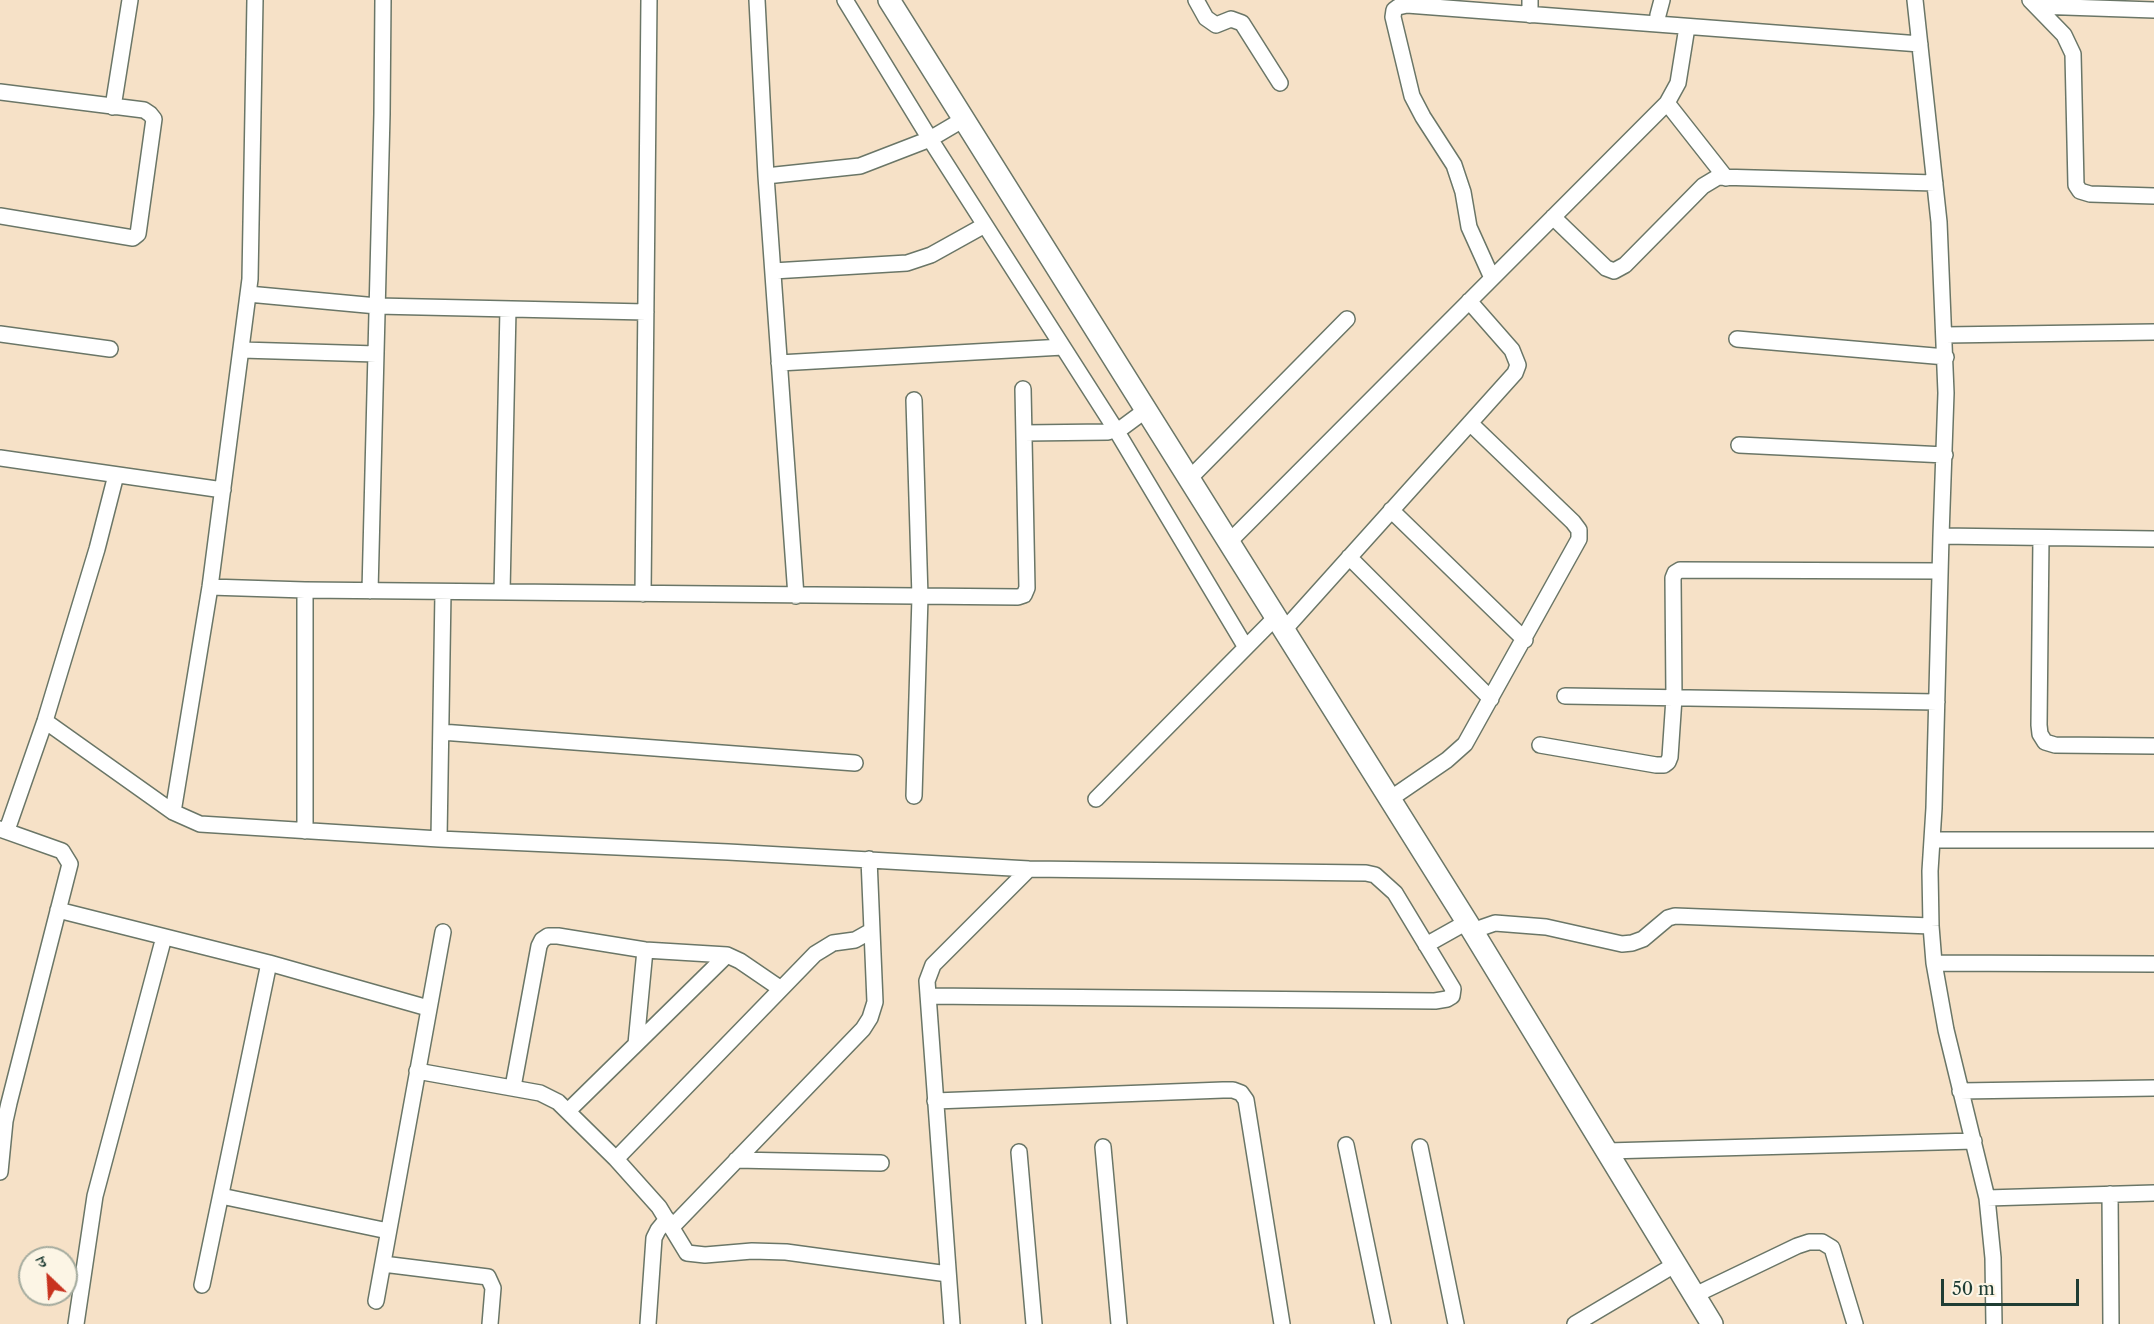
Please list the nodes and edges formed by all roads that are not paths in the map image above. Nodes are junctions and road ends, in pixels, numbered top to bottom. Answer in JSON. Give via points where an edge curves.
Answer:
{"nodes":[{"id":1,"x":130,"y":0,"type":"edge"},
{"id":2,"x":255,"y":0,"type":"edge"},
{"id":3,"x":383,"y":0,"type":"edge"},
{"id":4,"x":649,"y":0,"type":"edge"},
{"id":5,"x":757,"y":0,"type":"edge"},
{"id":6,"x":845,"y":0,"type":"edge"},
{"id":7,"x":889,"y":0,"type":"edge"},
{"id":8,"x":1196,"y":0,"type":"edge"},
{"id":9,"x":1915,"y":0,"type":"edge"},
{"id":10,"x":1661,"y":2,"type":"edge"},
{"id":11,"x":1407,"y":3,"type":"edge"},
{"id":12,"x":2033,"y":3,"type":"edge"},
{"id":13,"x":1530,"y":8,"type":"edge"},
{"id":14,"x":2154,"y":10,"type":"edge"},
{"id":15,"x":1657,"y":24,"type":"junction"},
{"id":16,"x":1687,"y":27,"type":"junction"},
{"id":17,"x":1920,"y":44,"type":"junction"},
{"id":18,"x":1280,"y":83,"type":"dead end"},
{"id":19,"x":0,"y":92,"type":"edge"},
{"id":20,"x":1667,"y":103,"type":"junction"},
{"id":21,"x":113,"y":107,"type":"junction"},
{"id":22,"x":959,"y":122,"type":"junction"},
{"id":23,"x":935,"y":137,"type":"junction"},
{"id":24,"x":766,"y":176,"type":"junction"},
{"id":25,"x":1726,"y":178,"type":"junction"},
{"id":26,"x":1935,"y":183,"type":"junction"},
{"id":27,"x":2154,"y":196,"type":"edge"},
{"id":28,"x":0,"y":216,"type":"edge"},
{"id":29,"x":1553,"y":218,"type":"junction"},
{"id":30,"x":985,"y":225,"type":"junction"},
{"id":31,"x":773,"y":271,"type":"junction"},
{"id":32,"x":1492,"y":278,"type":"junction"},
{"id":33,"x":248,"y":294,"type":"junction"},
{"id":34,"x":1469,"y":302,"type":"junction"},
{"id":35,"x":377,"y":306,"type":"junction"},
{"id":36,"x":508,"y":309,"type":"junction"},
{"id":37,"x":646,"y":312,"type":"junction"},
{"id":38,"x":1347,"y":319,"type":"dead end"},
{"id":39,"x":2154,"y":332,"type":"edge"},
{"id":40,"x":0,"y":334,"type":"edge"},
{"id":41,"x":1945,"y":335,"type":"junction"},
{"id":42,"x":1737,"y":339,"type":"dead end"},
{"id":43,"x":1063,"y":347,"type":"junction"},
{"id":44,"x":110,"y":349,"type":"dead end"},
{"id":45,"x":242,"y":350,"type":"junction"},
{"id":46,"x":376,"y":354,"type":"junction"},
{"id":47,"x":1946,"y":357,"type":"junction"},
{"id":48,"x":780,"y":363,"type":"junction"},
{"id":49,"x":1023,"y":389,"type":"dead end"},
{"id":50,"x":914,"y":400,"type":"dead end"},
{"id":51,"x":1142,"y":412,"type":"junction"},
{"id":52,"x":1470,"y":423,"type":"junction"},
{"id":53,"x":1120,"y":428,"type":"junction"},
{"id":54,"x":1024,"y":433,"type":"junction"},
{"id":55,"x":1740,"y":445,"type":"dead end"},
{"id":56,"x":1944,"y":455,"type":"junction"},
{"id":57,"x":0,"y":458,"type":"edge"},
{"id":58,"x":117,"y":475,"type":"junction"},
{"id":59,"x":1189,"y":479,"type":"junction"},
{"id":60,"x":223,"y":490,"type":"junction"},
{"id":61,"x":1392,"y":510,"type":"junction"},
{"id":62,"x":1941,"y":536,"type":"junction"},
{"id":63,"x":2041,"y":538,"type":"junction"},
{"id":64,"x":2154,"y":539,"type":"edge"},
{"id":65,"x":1229,"y":542,"type":"junction"},
{"id":66,"x":1349,"y":557,"type":"junction"},
{"id":67,"x":1940,"y":572,"type":"junction"},
{"id":68,"x":210,"y":587,"type":"junction"},
{"id":69,"x":305,"y":590,"type":"junction"},
{"id":70,"x":370,"y":591,"type":"junction"},
{"id":71,"x":443,"y":592,"type":"junction"},
{"id":72,"x":502,"y":592,"type":"junction"},
{"id":73,"x":643,"y":594,"type":"junction"},
{"id":74,"x":796,"y":596,"type":"junction"},
{"id":75,"x":920,"y":597,"type":"junction"},
{"id":76,"x":1276,"y":623,"type":"junction"},
{"id":77,"x":1525,"y":640,"type":"junction"},
{"id":78,"x":1245,"y":646,"type":"junction"},
{"id":79,"x":1565,"y":696,"type":"dead end"},
{"id":80,"x":1674,"y":698,"type":"junction"},
{"id":81,"x":1491,"y":699,"type":"junction"},
{"id":82,"x":1937,"y":702,"type":"junction"},
{"id":83,"x":45,"y":721,"type":"junction"},
{"id":84,"x":441,"y":732,"type":"junction"},
{"id":85,"x":1540,"y":745,"type":"dead end"},
{"id":86,"x":2154,"y":746,"type":"edge"},
{"id":87,"x":855,"y":764,"type":"dead end"},
{"id":88,"x":914,"y":796,"type":"dead end"},
{"id":89,"x":1096,"y":799,"type":"dead end"},
{"id":90,"x":1390,"y":799,"type":"junction"},
{"id":91,"x":173,"y":812,"type":"junction"},
{"id":92,"x":4,"y":830,"type":"edge"},
{"id":93,"x":305,"y":831,"type":"junction"},
{"id":94,"x":439,"y":839,"type":"junction"},
{"id":95,"x":1932,"y":840,"type":"junction"},
{"id":96,"x":2154,"y":840,"type":"edge"},
{"id":97,"x":869,"y":859,"type":"junction"},
{"id":98,"x":1029,"y":869,"type":"junction"},
{"id":99,"x":58,"y":910,"type":"junction"},
{"id":100,"x":1931,"y":926,"type":"junction"},
{"id":101,"x":1465,"y":927,"type":"junction"},
{"id":102,"x":871,"y":931,"type":"junction"},
{"id":103,"x":442,"y":932,"type":"dead end"},
{"id":104,"x":164,"y":937,"type":"junction"},
{"id":105,"x":1432,"y":941,"type":"junction"},
{"id":106,"x":645,"y":950,"type":"junction"},
{"id":107,"x":727,"y":955,"type":"junction"},
{"id":108,"x":269,"y":963,"type":"junction"},
{"id":109,"x":1934,"y":963,"type":"junction"},
{"id":110,"x":2154,"y":964,"type":"edge"},
{"id":111,"x":781,"y":989,"type":"junction"},
{"id":112,"x":928,"y":996,"type":"junction"},
{"id":113,"x":428,"y":1008,"type":"junction"},
{"id":114,"x":636,"y":1044,"type":"junction"},
{"id":115,"x":417,"y":1071,"type":"junction"},
{"id":116,"x":513,"y":1088,"type":"junction"},
{"id":117,"x":2154,"y":1088,"type":"edge"},
{"id":118,"x":1960,"y":1091,"type":"junction"},
{"id":119,"x":935,"y":1101,"type":"junction"},
{"id":120,"x":569,"y":1110,"type":"junction"},
{"id":121,"x":1974,"y":1141,"type":"junction"},
{"id":122,"x":1346,"y":1145,"type":"dead end"},
{"id":123,"x":1103,"y":1147,"type":"dead end"},
{"id":124,"x":1420,"y":1147,"type":"dead end"},
{"id":125,"x":1608,"y":1151,"type":"junction"},
{"id":126,"x":1019,"y":1152,"type":"dead end"},
{"id":127,"x":616,"y":1159,"type":"junction"},
{"id":128,"x":736,"y":1160,"type":"junction"},
{"id":129,"x":881,"y":1163,"type":"dead end"},
{"id":130,"x":0,"y":1172,"type":"edge"},
{"id":131,"x":2154,"y":1193,"type":"edge"},
{"id":132,"x":2110,"y":1194,"type":"junction"},
{"id":133,"x":220,"y":1196,"type":"junction"},
{"id":134,"x":1987,"y":1198,"type":"junction"},
{"id":135,"x":669,"y":1223,"type":"junction"},
{"id":136,"x":388,"y":1231,"type":"junction"},
{"id":137,"x":383,"y":1264,"type":"junction"},
{"id":138,"x":1672,"y":1267,"type":"junction"},
{"id":139,"x":948,"y":1274,"type":"junction"},
{"id":140,"x":202,"y":1285,"type":"dead end"},
{"id":141,"x":1695,"y":1295,"type":"junction"},
{"id":142,"x":376,"y":1301,"type":"dead end"},
{"id":143,"x":1580,"y":1323,"type":"edge"},
{"id":144,"x":76,"y":1324,"type":"edge"},
{"id":145,"x":490,"y":1324,"type":"edge"},
{"id":146,"x":648,"y":1324,"type":"edge"},
{"id":147,"x":951,"y":1324,"type":"edge"},
{"id":148,"x":1034,"y":1324,"type":"edge"},
{"id":149,"x":1119,"y":1324,"type":"edge"},
{"id":150,"x":1282,"y":1324,"type":"edge"},
{"id":151,"x":1383,"y":1324,"type":"edge"},
{"id":152,"x":1456,"y":1324,"type":"edge"},
{"id":153,"x":1712,"y":1324,"type":"edge"},
{"id":154,"x":1855,"y":1324,"type":"edge"},
{"id":155,"x":1994,"y":1324,"type":"edge"},
{"id":156,"x":2111,"y":1324,"type":"edge"}],
"edges":[{"from":1,"to":21,"type":"street"},
{"from":2,"to":33,"type":"street"},
{"from":3,"to":35,"type":"street"},
{"from":4,"to":37,"type":"street"},
{"from":5,"to":24,"type":"street"},
{"from":6,"to":23,"type":"street"},
{"from":7,"to":22,"type":"street"},
{"from":8,"to":18,"type":"street","via":[[1206,18],[1216,26],[1231,19],[1242,23]]},
{"from":9,"to":17,"type":"street"},
{"from":10,"to":15,"type":"street"},
{"from":11,"to":13,"type":"street"},
{"from":11,"to":32,"type":"street","via":[[1394,10],[1393,17],[1412,96],[1459,177],[1469,227]]},
{"from":12,"to":14,"type":"street"},
{"from":12,"to":27,"type":"street","via":[[2064,35],[2073,54],[2076,185],[2090,194]]},
{"from":13,"to":15,"type":"street"},
{"from":15,"to":16,"type":"street"},
{"from":16,"to":17,"type":"street"},
{"from":16,"to":20,"type":"street","via":[[1678,83]]},
{"from":17,"to":26,"type":"street"},
{"from":19,"to":21,"type":"street"},
{"from":20,"to":25,"type":"street"},
{"from":20,"to":29,"type":"street"},
{"from":21,"to":28,"type":"street","via":[[144,110],[154,119],[138,234],[125,238]]},
{"from":22,"to":23,"type":"street"},
{"from":22,"to":51,"type":"street"},
{"from":23,"to":24,"type":"street","via":[[860,166]]},
{"from":23,"to":30,"type":"street"},
{"from":24,"to":31,"type":"street"},
{"from":25,"to":26,"type":"street"},
{"from":25,"to":29,"type":"street","via":[[1709,181],[1614,272]]},
{"from":26,"to":41,"type":"street"},
{"from":29,"to":32,"type":"street"},
{"from":30,"to":31,"type":"street","via":[[931,255],[907,263]]},
{"from":30,"to":43,"type":"street"},
{"from":31,"to":48,"type":"street"},
{"from":32,"to":34,"type":"street"},
{"from":33,"to":35,"type":"street"},
{"from":33,"to":45,"type":"street"},
{"from":34,"to":52,"type":"street","via":[[1512,350],[1518,365]]},
{"from":34,"to":65,"type":"street"},
{"from":35,"to":36,"type":"street"},
{"from":35,"to":46,"type":"street"},
{"from":36,"to":37,"type":"street"},
{"from":36,"to":72,"type":"street"},
{"from":37,"to":73,"type":"street"},
{"from":38,"to":59,"type":"street"},
{"from":39,"to":41,"type":"street"},
{"from":40,"to":44,"type":"street"},
{"from":41,"to":47,"type":"street"},
{"from":42,"to":47,"type":"street"},
{"from":43,"to":48,"type":"street"},
{"from":43,"to":53,"type":"street"},
{"from":45,"to":46,"type":"street"},
{"from":45,"to":60,"type":"street"},
{"from":46,"to":70,"type":"street"},
{"from":47,"to":56,"type":"street"},
{"from":48,"to":74,"type":"street"},
{"from":49,"to":54,"type":"street"},
{"from":50,"to":75,"type":"street"},
{"from":51,"to":53,"type":"street"},
{"from":51,"to":59,"type":"street"},
{"from":52,"to":61,"type":"street"},
{"from":52,"to":77,"type":"street","via":[[1579,530],[1580,539]]},
{"from":53,"to":54,"type":"street","via":[[1095,433]]},
{"from":53,"to":78,"type":"street"},
{"from":54,"to":75,"type":"street","via":[[1024,595]]},
{"from":55,"to":56,"type":"street"},
{"from":56,"to":62,"type":"street"},
{"from":57,"to":58,"type":"street"},
{"from":58,"to":60,"type":"street"},
{"from":58,"to":83,"type":"street"},
{"from":59,"to":65,"type":"street"},
{"from":60,"to":68,"type":"street"},
{"from":61,"to":66,"type":"street"},
{"from":61,"to":77,"type":"street"},
{"from":62,"to":63,"type":"street"},
{"from":62,"to":67,"type":"street"},
{"from":63,"to":64,"type":"street"},
{"from":63,"to":86,"type":"street","via":[[2039,725],[2044,742]]},
{"from":65,"to":76,"type":"street"},
{"from":66,"to":76,"type":"street"},
{"from":66,"to":81,"type":"street"},
{"from":67,"to":80,"type":"street","via":[[1680,570],[1673,578]]},
{"from":67,"to":82,"type":"street"},
{"from":68,"to":69,"type":"street"},
{"from":68,"to":91,"type":"street"},
{"from":69,"to":70,"type":"street"},
{"from":69,"to":93,"type":"street"},
{"from":70,"to":71,"type":"street"},
{"from":71,"to":72,"type":"street"},
{"from":71,"to":84,"type":"street"},
{"from":72,"to":73,"type":"street"},
{"from":73,"to":74,"type":"street"},
{"from":74,"to":75,"type":"street"},
{"from":75,"to":88,"type":"street"},
{"from":76,"to":78,"type":"street"},
{"from":76,"to":90,"type":"street"},
{"from":77,"to":81,"type":"street"},
{"from":78,"to":89,"type":"street"},
{"from":79,"to":80,"type":"street"},
{"from":80,"to":82,"type":"street"},
{"from":80,"to":85,"type":"street","via":[[1670,757],[1664,765]]},
{"from":81,"to":90,"type":"street","via":[[1457,753]]},
{"from":82,"to":95,"type":"street"},
{"from":83,"to":91,"type":"street"},
{"from":83,"to":92,"type":"street"},
{"from":84,"to":87,"type":"street"},
{"from":84,"to":94,"type":"street"},
{"from":90,"to":101,"type":"street"},
{"from":91,"to":93,"type":"street","via":[[200,824]]},
{"from":92,"to":99,"type":"street","via":[[62,851],[67,857],[69,871]]},
{"from":93,"to":94,"type":"street"},
{"from":94,"to":97,"type":"street"},
{"from":95,"to":96,"type":"street"},
{"from":95,"to":100,"type":"street"},
{"from":97,"to":98,"type":"street"},
{"from":97,"to":102,"type":"street"},
{"from":98,"to":105,"type":"street","via":[[1366,873],[1395,892]]},
{"from":98,"to":112,"type":"street","via":[[933,965],[927,981]]},
{"from":99,"to":104,"type":"street"},
{"from":99,"to":130,"type":"street","via":[[5,1121]]},
{"from":100,"to":101,"type":"street","via":[[1675,916],[1643,939],[1622,944],[1546,927],[1495,923]]},
{"from":100,"to":109,"type":"street"},
{"from":101,"to":105,"type":"street"},
{"from":101,"to":125,"type":"street"},
{"from":102,"to":111,"type":"street","via":[[855,940],[824,947]]},
{"from":102,"to":128,"type":"street","via":[[875,1002],[870,1018]]},
{"from":103,"to":113,"type":"street"},
{"from":104,"to":108,"type":"street"},
{"from":104,"to":144,"type":"street","via":[[97,1186]]},
{"from":105,"to":112,"type":"street","via":[[1453,989],[1452,996],[1435,1001]]},
{"from":106,"to":107,"type":"street"},
{"from":106,"to":114,"type":"street"},
{"from":106,"to":116,"type":"street","via":[[558,936],[542,940]]},
{"from":107,"to":111,"type":"street"},
{"from":107,"to":114,"type":"street"},
{"from":108,"to":113,"type":"street"},
{"from":108,"to":133,"type":"street"},
{"from":109,"to":110,"type":"street"},
{"from":109,"to":118,"type":"street"},
{"from":111,"to":127,"type":"street"},
{"from":112,"to":119,"type":"street"},
{"from":113,"to":115,"type":"street"},
{"from":114,"to":120,"type":"street"},
{"from":115,"to":116,"type":"street"},
{"from":115,"to":136,"type":"street"},
{"from":116,"to":120,"type":"street","via":[[540,1093]]},
{"from":117,"to":118,"type":"street"},
{"from":118,"to":121,"type":"street"},
{"from":119,"to":139,"type":"street"},
{"from":119,"to":150,"type":"street","via":[[1233,1090],[1241,1093],[1246,1100]]},
{"from":120,"to":127,"type":"street"},
{"from":121,"to":125,"type":"street"},
{"from":121,"to":134,"type":"street"},
{"from":122,"to":151,"type":"street"},
{"from":123,"to":149,"type":"street"},
{"from":124,"to":152,"type":"street"},
{"from":125,"to":138,"type":"street"},
{"from":126,"to":148,"type":"street"},
{"from":127,"to":135,"type":"street"},
{"from":128,"to":129,"type":"street"},
{"from":128,"to":135,"type":"street"},
{"from":131,"to":132,"type":"street"},
{"from":132,"to":134,"type":"street"},
{"from":132,"to":156,"type":"street"},
{"from":133,"to":136,"type":"street"},
{"from":133,"to":140,"type":"street"},
{"from":134,"to":155,"type":"street"},
{"from":135,"to":139,"type":"street","via":[[682,1247],[695,1255],[786,1252]]},
{"from":135,"to":146,"type":"street","via":[[654,1238]]},
{"from":136,"to":137,"type":"street"},
{"from":137,"to":142,"type":"street"},
{"from":137,"to":145,"type":"street","via":[[488,1277],[493,1288]]},
{"from":138,"to":141,"type":"street"},
{"from":138,"to":143,"type":"street"},
{"from":139,"to":147,"type":"street"},
{"from":141,"to":153,"type":"street"},
{"from":141,"to":154,"type":"street","via":[[1797,1246],[1822,1242],[1832,1248]]}]}
